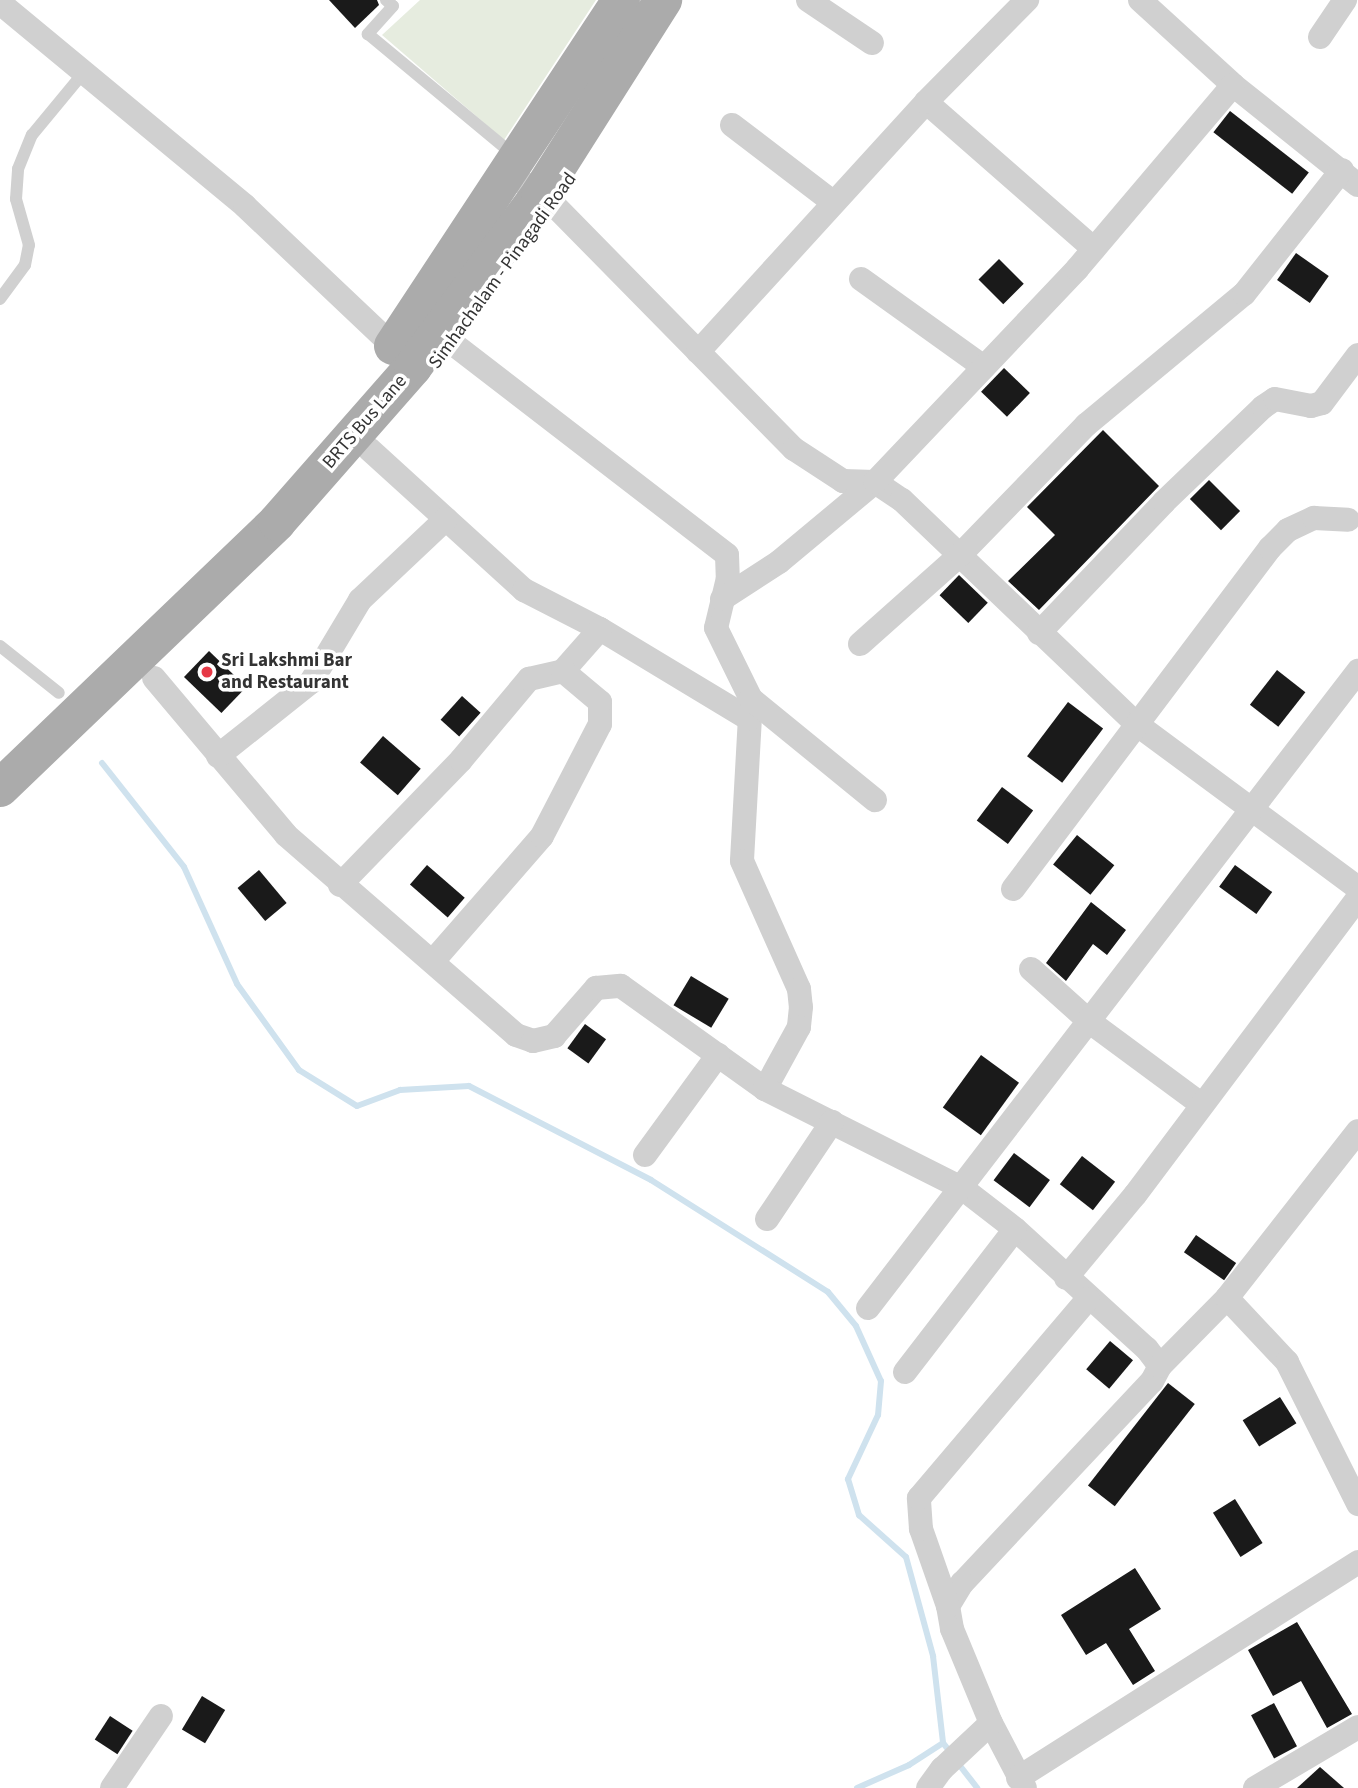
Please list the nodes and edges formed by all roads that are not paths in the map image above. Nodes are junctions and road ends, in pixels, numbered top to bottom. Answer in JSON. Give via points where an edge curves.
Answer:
{"nodes":[{"id":1,"x":621,"y":0,"type":"edge"},
{"id":2,"x":663,"y":0,"type":"edge"},
{"id":3,"x":685,"y":0,"type":"edge"},
{"id":4,"x":808,"y":0,"type":"edge"},
{"id":5,"x":1140,"y":0,"type":"edge"},
{"id":6,"x":1345,"y":0,"type":"edge"},
{"id":7,"x":393,"y":2,"type":"edge"},
{"id":8,"x":0,"y":3,"type":"edge"},
{"id":9,"x":1014,"y":4,"type":"edge"},
{"id":10,"x":1320,"y":37,"type":"dead end"},
{"id":11,"x":872,"y":43,"type":"dead end"},
{"id":12,"x":85,"y":71,"type":"junction"},
{"id":13,"x":1233,"y":85,"type":"junction"},
{"id":14,"x":926,"y":102,"type":"junction"},
{"id":15,"x":732,"y":125,"type":"dead end"},
{"id":16,"x":1353,"y":177,"type":"edge"},
{"id":17,"x":531,"y":182,"type":"junction"},
{"id":18,"x":834,"y":203,"type":"junction"},
{"id":19,"x":1094,"y":249,"type":"junction"},
{"id":20,"x":862,"y":279,"type":"dead end"},
{"id":21,"x":0,"y":299,"type":"edge"},
{"id":22,"x":453,"y":343,"type":"junction"},
{"id":23,"x":393,"y":346,"type":"joint"},
{"id":24,"x":698,"y":352,"type":"junction"},
{"id":25,"x":1358,"y":355,"type":"edge"},
{"id":26,"x":984,"y":367,"type":"junction"},
{"id":27,"x":369,"y":449,"type":"junction"},
{"id":28,"x":875,"y":482,"type":"junction"},
{"id":29,"x":446,"y":519,"type":"junction"},
{"id":30,"x":1355,"y":521,"type":"edge"},
{"id":31,"x":961,"y":554,"type":"junction"},
{"id":32,"x":722,"y":599,"type":"junction"},
{"id":33,"x":600,"y":629,"type":"junction"},
{"id":34,"x":1039,"y":633,"type":"junction"},
{"id":35,"x":860,"y":644,"type":"dead end"},
{"id":36,"x":0,"y":646,"type":"edge"},
{"id":37,"x":563,"y":671,"type":"junction"},
{"id":38,"x":1358,"y":671,"type":"edge"},
{"id":39,"x":154,"y":678,"type":"joint"},
{"id":40,"x":59,"y":693,"type":"dead end"},
{"id":41,"x":750,"y":709,"type":"junction"},
{"id":42,"x":1135,"y":723,"type":"junction"},
{"id":43,"x":218,"y":756,"type":"junction"},
{"id":44,"x":0,"y":788,"type":"edge"},
{"id":45,"x":875,"y":800,"type":"dead end"},
{"id":46,"x":1251,"y":809,"type":"junction"},
{"id":47,"x":340,"y":885,"type":"junction"},
{"id":48,"x":1358,"y":888,"type":"edge"},
{"id":49,"x":1013,"y":889,"type":"dead end"},
{"id":50,"x":1358,"y":898,"type":"edge"},
{"id":51,"x":434,"y":961,"type":"junction"},
{"id":52,"x":1031,"y":968,"type":"dead end"},
{"id":53,"x":1090,"y":1021,"type":"junction"},
{"id":54,"x":718,"y":1055,"type":"junction"},
{"id":55,"x":765,"y":1089,"type":"junction"},
{"id":56,"x":1202,"y":1105,"type":"junction"},
{"id":57,"x":832,"y":1122,"type":"junction"},
{"id":58,"x":1358,"y":1131,"type":"edge"},
{"id":59,"x":645,"y":1155,"type":"dead end"},
{"id":60,"x":962,"y":1188,"type":"junction"},
{"id":61,"x":767,"y":1219,"type":"dead end"},
{"id":62,"x":1015,"y":1229,"type":"junction"},
{"id":63,"x":1066,"y":1278,"type":"junction"},
{"id":64,"x":1227,"y":1298,"type":"junction"},
{"id":65,"x":1088,"y":1299,"type":"junction"},
{"id":66,"x":868,"y":1308,"type":"dead end"},
{"id":67,"x":1160,"y":1366,"type":"junction"},
{"id":68,"x":905,"y":1372,"type":"dead end"},
{"id":69,"x":1358,"y":1504,"type":"edge"},
{"id":70,"x":1358,"y":1562,"type":"edge"},
{"id":71,"x":948,"y":1606,"type":"junction"},
{"id":72,"x":161,"y":1716,"type":"dead end"},
{"id":73,"x":991,"y":1723,"type":"junction"},
{"id":74,"x":1358,"y":1727,"type":"edge"},
{"id":75,"x":935,"y":1778,"type":"edge"},
{"id":76,"x":1021,"y":1783,"type":"edge"},
{"id":77,"x":112,"y":1788,"type":"edge"},
{"id":78,"x":1255,"y":1788,"type":"edge"}],
"edges":[{"from":1,"to":17,"type":"main road","name":"Simhachalam - Pinagadi Road"},
{"from":2,"to":17,"type":"main road","name":"BRTS Bus Lane"},
{"from":3,"to":17,"type":"main road","name":"Simhachalam - Pinagadi Road"},
{"from":4,"to":11,"type":"street"},
{"from":5,"to":13,"type":"street"},
{"from":6,"to":10,"type":"street"},
{"from":7,"to":17,"type":"lane","via":[[368,34],[501,148]]},
{"from":8,"to":12,"type":"street"},
{"from":9,"to":14,"type":"street"},
{"from":12,"to":21,"type":"lane","via":[[32,135],[18,169],[16,199],[29,245],[25,265]]},
{"from":12,"to":23,"type":"street","via":[[245,206]]},
{"from":13,"to":16,"type":"street"},
{"from":13,"to":19,"type":"street"},
{"from":14,"to":18,"type":"street"},
{"from":14,"to":19,"type":"street"},
{"from":15,"to":18,"type":"street"},
{"from":16,"to":31,"type":"street","via":[[1244,294],[1086,425]]},
{"from":17,"to":22,"type":"main road","name":"Simhachalam - Pinagadi Road"},
{"from":17,"to":23,"type":"main road","name":"Simhachalam - Pinagadi Road"},
{"from":17,"to":24,"type":"street"},
{"from":17,"to":44,"type":"main road","name":"BRTS Bus Lane","via":[[413,367],[346,447],[137,660]]},
{"from":18,"to":24,"type":"street"},
{"from":19,"to":26,"type":"street"},
{"from":20,"to":26,"type":"street"},
{"from":22,"to":27,"type":"main road","name":"Simhachalam - Pinagadi Road"},
{"from":22,"to":32,"type":"street","via":[[721,548],[729,563]]},
{"from":24,"to":28,"type":"street","via":[[820,470],[843,481]]},
{"from":25,"to":34,"type":"street","via":[[1322,403],[1311,406],[1275,399],[1263,407]]},
{"from":26,"to":28,"type":"street"},
{"from":27,"to":29,"type":"street"},
{"from":27,"to":39,"type":"main road","name":"Simhachalam - Pinagadi Road"},
{"from":28,"to":31,"type":"street","via":[[902,500]]},
{"from":28,"to":32,"type":"street","via":[[779,562]]},
{"from":29,"to":33,"type":"street","via":[[524,590]]},
{"from":29,"to":43,"type":"street","via":[[360,600],[311,682]]},
{"from":30,"to":42,"type":"street","via":[[1314,518],[1289,530],[1270,548]]},
{"from":31,"to":34,"type":"street"},
{"from":31,"to":35,"type":"street"},
{"from":32,"to":41,"type":"street","via":[[716,628]]},
{"from":33,"to":37,"type":"street"},
{"from":33,"to":41,"type":"street"},
{"from":34,"to":42,"type":"street"},
{"from":36,"to":40,"type":"lane"},
{"from":37,"to":47,"type":"street","via":[[529,679],[461,760]]},
{"from":37,"to":51,"type":"street","via":[[600,702],[600,724],[542,836]]},
{"from":38,"to":46,"type":"street"},
{"from":39,"to":43,"type":"street"},
{"from":41,"to":45,"type":"street"},
{"from":41,"to":55,"type":"street","via":[[742,861],[799,989],[801,1007],[799,1027]]},
{"from":42,"to":46,"type":"street"},
{"from":42,"to":49,"type":"street"},
{"from":43,"to":47,"type":"street","via":[[286,835]]},
{"from":46,"to":48,"type":"street"},
{"from":46,"to":53,"type":"street"},
{"from":47,"to":51,"type":"street"},
{"from":50,"to":56,"type":"street"},
{"from":51,"to":54,"type":"street","via":[[516,1035],[533,1041],[554,1036],[596,988],[609,984],[621,986]]},
{"from":52,"to":53,"type":"street"},
{"from":53,"to":56,"type":"street"},
{"from":53,"to":60,"type":"street"},
{"from":54,"to":55,"type":"street"},
{"from":54,"to":59,"type":"street"},
{"from":55,"to":57,"type":"street"},
{"from":56,"to":63,"type":"street"},
{"from":57,"to":60,"type":"street"},
{"from":57,"to":61,"type":"street"},
{"from":58,"to":64,"type":"street"},
{"from":60,"to":62,"type":"street"},
{"from":60,"to":66,"type":"street"},
{"from":62,"to":63,"type":"street"},
{"from":62,"to":68,"type":"street"},
{"from":63,"to":65,"type":"street"},
{"from":64,"to":67,"type":"street"},
{"from":64,"to":69,"type":"street","via":[[1287,1362]]},
{"from":65,"to":67,"type":"street","via":[[1147,1349]]},
{"from":65,"to":71,"type":"street","via":[[919,1498],[921,1529]]},
{"from":67,"to":71,"type":"street","via":[[1152,1381],[962,1583]]},
{"from":70,"to":76,"type":"street"},
{"from":71,"to":73,"type":"street","via":[[952,1629]]},
{"from":72,"to":77,"type":"street"},
{"from":73,"to":75,"type":"street"},
{"from":73,"to":76,"type":"street"},
{"from":74,"to":78,"type":"street"}]}
